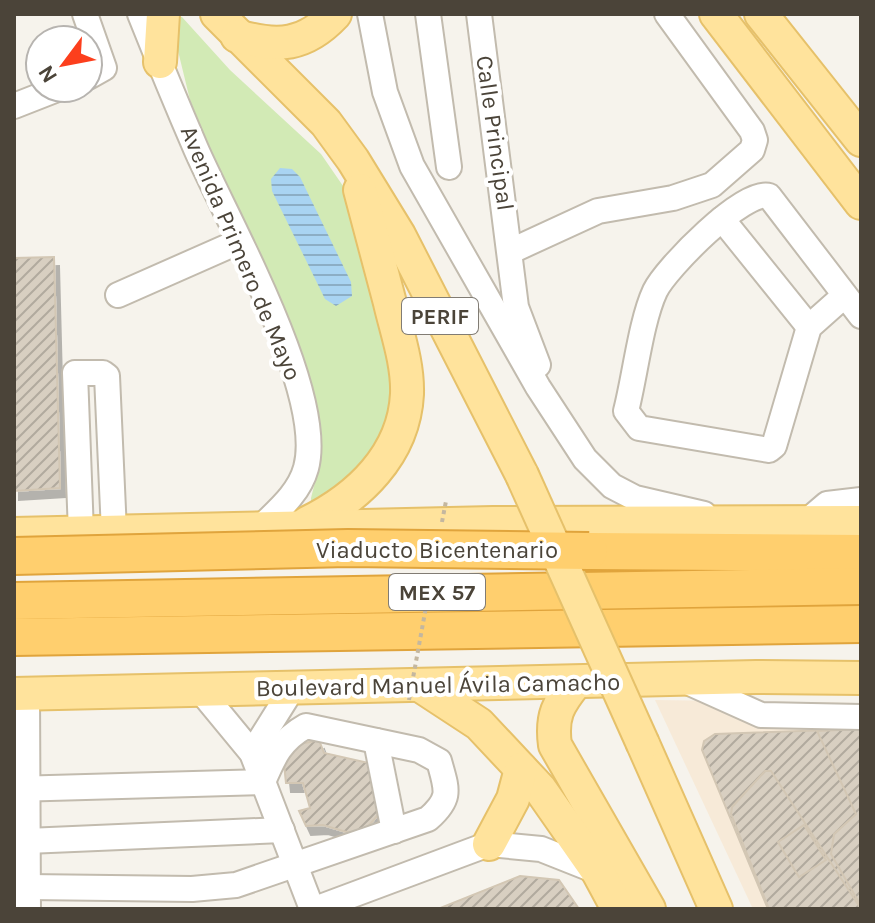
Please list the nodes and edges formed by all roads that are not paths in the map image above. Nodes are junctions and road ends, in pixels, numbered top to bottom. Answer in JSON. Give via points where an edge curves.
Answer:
{"nodes":[{"id":1,"x":140,"y":14,"type":"edge"},
{"id":2,"x":163,"y":14,"type":"edge"},
{"id":3,"x":335,"y":14,"type":"edge"},
{"id":4,"x":370,"y":14,"type":"edge"},
{"id":5,"x":428,"y":14,"type":"edge"},
{"id":6,"x":479,"y":14,"type":"edge"},
{"id":7,"x":667,"y":14,"type":"edge"},
{"id":8,"x":716,"y":14,"type":"edge"},
{"id":9,"x":736,"y":14,"type":"edge"},
{"id":10,"x":761,"y":14,"type":"edge"},
{"id":11,"x":227,"y":25,"type":"edge"},
{"id":12,"x":160,"y":62,"type":"junction"},
{"id":13,"x":759,"y":70,"type":"junction"},
{"id":14,"x":861,"y":140,"type":"edge"},
{"id":15,"x":353,"y":160,"type":"junction"},
{"id":16,"x":449,"y":167,"type":"dead end"},
{"id":17,"x":861,"y":203,"type":"edge"},
{"id":18,"x":722,"y":219,"type":"junction"},
{"id":19,"x":238,"y":242,"type":"junction"},
{"id":20,"x":511,"y":251,"type":"junction"},
{"id":21,"x":118,"y":295,"type":"dead end"},
{"id":22,"x":845,"y":295,"type":"junction"},
{"id":23,"x":861,"y":316,"type":"edge"},
{"id":24,"x":809,"y":327,"type":"junction"},
{"id":25,"x":538,"y":387,"type":"junction"},
{"id":26,"x":861,"y":500,"type":"edge"},
{"id":27,"x":806,"y":522,"type":"junction"},
{"id":28,"x":861,"y":522,"type":"edge"},
{"id":29,"x":743,"y":523,"type":"junction"},
{"id":30,"x":298,"y":528,"type":"junction"},
{"id":31,"x":258,"y":530,"type":"junction"},
{"id":32,"x":114,"y":532,"type":"junction"},
{"id":33,"x":81,"y":533,"type":"junction"},
{"id":34,"x":14,"y":534,"type":"edge"},
{"id":35,"x":861,"y":553,"type":"edge"},
{"id":36,"x":14,"y":556,"type":"edge"},
{"id":37,"x":14,"y":565,"type":"edge"},
{"id":38,"x":861,"y":586,"type":"edge"},
{"id":39,"x":86,"y":600,"type":"junction"},
{"id":40,"x":14,"y":601,"type":"edge"},
{"id":41,"x":861,"y":624,"type":"edge"},
{"id":42,"x":14,"y":637,"type":"edge"},
{"id":43,"x":861,"y":678,"type":"edge"},
{"id":44,"x":681,"y":679,"type":"junction"},
{"id":45,"x":576,"y":682,"type":"junction"},
{"id":46,"x":292,"y":689,"type":"junction"},
{"id":47,"x":200,"y":690,"type":"junction"},
{"id":48,"x":415,"y":693,"type":"junction"},
{"id":49,"x":20,"y":694,"type":"edge"},
{"id":50,"x":861,"y":717,"type":"edge"},
{"id":51,"x":376,"y":741,"type":"junction"},
{"id":52,"x":21,"y":750,"type":"edge"},
{"id":53,"x":252,"y":753,"type":"junction"},
{"id":54,"x":521,"y":769,"type":"junction"},
{"id":55,"x":263,"y":782,"type":"junction"},
{"id":56,"x":22,"y":789,"type":"edge"},
{"id":57,"x":282,"y":830,"type":"junction"},
{"id":58,"x":394,"y":831,"type":"junction"},
{"id":59,"x":27,"y":841,"type":"junction"},
{"id":60,"x":489,"y":844,"type":"junction"},
{"id":61,"x":294,"y":863,"type":"junction"},
{"id":62,"x":598,"y":872,"type":"junction"},
{"id":63,"x":28,"y":898,"type":"edge"},
{"id":64,"x":187,"y":899,"type":"edge"},
{"id":65,"x":635,"y":903,"type":"edge"},
{"id":66,"x":708,"y":903,"type":"edge"},
{"id":67,"x":314,"y":909,"type":"edge"}],
"edges":[{"from":1,"to":12,"type":"street","name":"Avenida Primero de Mayo"},
{"from":2,"to":12,"type":"main road"},
{"from":3,"to":11,"type":"main road","via":[[315,34],[293,44],[265,44]]},
{"from":4,"to":25,"type":"street","via":[[385,92],[412,166]]},
{"from":5,"to":16,"type":"street"},
{"from":6,"to":20,"type":"street","name":"Calle Principal"},
{"from":7,"to":20,"type":"street","name":"Calle Principal","via":[[752,131],[752,150],[702,189],[598,211]]},
{"from":8,"to":13,"type":"main road"},
{"from":9,"to":13,"type":"main road"},
{"from":10,"to":14,"type":"main road"},
{"from":11,"to":15,"type":"main road","number":"PERIF","via":[[326,123]]},
{"from":12,"to":19,"type":"street","name":"Avenida Primero de Mayo"},
{"from":13,"to":17,"type":"main road"},
{"from":15,"to":30,"type":"main road","via":[[404,361],[407,395],[400,428],[364,487],[343,505]]},
{"from":15,"to":66,"type":"main road","number":"PERIF","bridge":true,"via":[[399,235],[522,475]]},
{"from":18,"to":22,"type":"street","via":[[753,197],[769,196]]},
{"from":18,"to":24,"type":"street"},
{"from":18,"to":24,"type":"street","via":[[666,274],[655,292],[626,411],[633,424],[769,450]]},
{"from":19,"to":21,"type":"street"},
{"from":19,"to":31,"type":"street","name":"Avenida Primero de Mayo","via":[[277,325],[310,431],[300,483]]},
{"from":20,"to":25,"type":"street","name":"Calle Principal","via":[[516,307],[538,364]]},
{"from":22,"to":23,"type":"street"},
{"from":22,"to":24,"type":"street"},
{"from":25,"to":29,"type":"street","via":[[585,459],[612,486],[635,498]]},
{"from":26,"to":27,"type":"street","via":[[827,504]]},
{"from":27,"to":28,"type":"main road"},
{"from":27,"to":29,"type":"main road"},
{"from":29,"to":30,"type":"main road"},
{"from":30,"to":31,"type":"main road"},
{"from":31,"to":32,"type":"main road"},
{"from":32,"to":33,"type":"main road"},
{"from":32,"to":33,"type":"street","via":[[107,376],[75,373]]},
{"from":33,"to":34,"type":"main road"},
{"from":35,"to":36,"type":"highway","name":"Viaducto Bicentenario","bridge":true,"via":[[348,548]]},
{"from":37,"to":39,"type":"highway"},
{"from":38,"to":39,"type":"highway","number":"MEX 57"},
{"from":39,"to":40,"type":"highway","number":"MEX 57"},
{"from":41,"to":42,"type":"highway","number":"MEX 57"},
{"from":43,"to":44,"type":"main road","name":"Boulevard Manuel Ávila Camacho"},
{"from":44,"to":45,"type":"main road","name":"Boulevard Manuel Ávila Camacho"},
{"from":44,"to":50,"type":"street","via":[[761,715]]},
{"from":45,"to":48,"type":"main road","name":"Boulevard Manuel Ávila Camacho"},
{"from":45,"to":65,"type":"main road","via":[[558,704],[552,722],[555,745]]},
{"from":46,"to":47,"type":"main road","name":"Boulevard Manuel Ávila Camacho"},
{"from":46,"to":48,"type":"main road","name":"Boulevard Manuel Ávila Camacho"},
{"from":46,"to":53,"type":"street"},
{"from":47,"to":49,"type":"main road","name":"Boulevard Manuel Ávila Camacho"},
{"from":47,"to":53,"type":"street"},
{"from":48,"to":54,"type":"main road","via":[[479,724]]},
{"from":49,"to":52,"type":"street"},
{"from":51,"to":55,"type":"street","via":[[306,726],[277,750]]},
{"from":51,"to":58,"type":"street"},
{"from":51,"to":58,"type":"street","via":[[419,750],[439,761],[447,788],[444,806],[428,819]]},
{"from":52,"to":56,"type":"street"},
{"from":53,"to":55,"type":"street"},
{"from":54,"to":60,"type":"main road","via":[[513,799]]},
{"from":54,"to":62,"type":"main road"},
{"from":55,"to":56,"type":"street"},
{"from":55,"to":57,"type":"street"},
{"from":56,"to":59,"type":"street"},
{"from":57,"to":59,"type":"street"},
{"from":57,"to":61,"type":"street"},
{"from":58,"to":61,"type":"street"},
{"from":59,"to":63,"type":"street"},
{"from":60,"to":62,"type":"street","via":[[541,849]]},
{"from":60,"to":67,"type":"street"},
{"from":61,"to":64,"type":"street","via":[[253,882]]},
{"from":61,"to":67,"type":"street"},
{"from":62,"to":65,"type":"main road"},
{"from":63,"to":64,"type":"street"}]}
